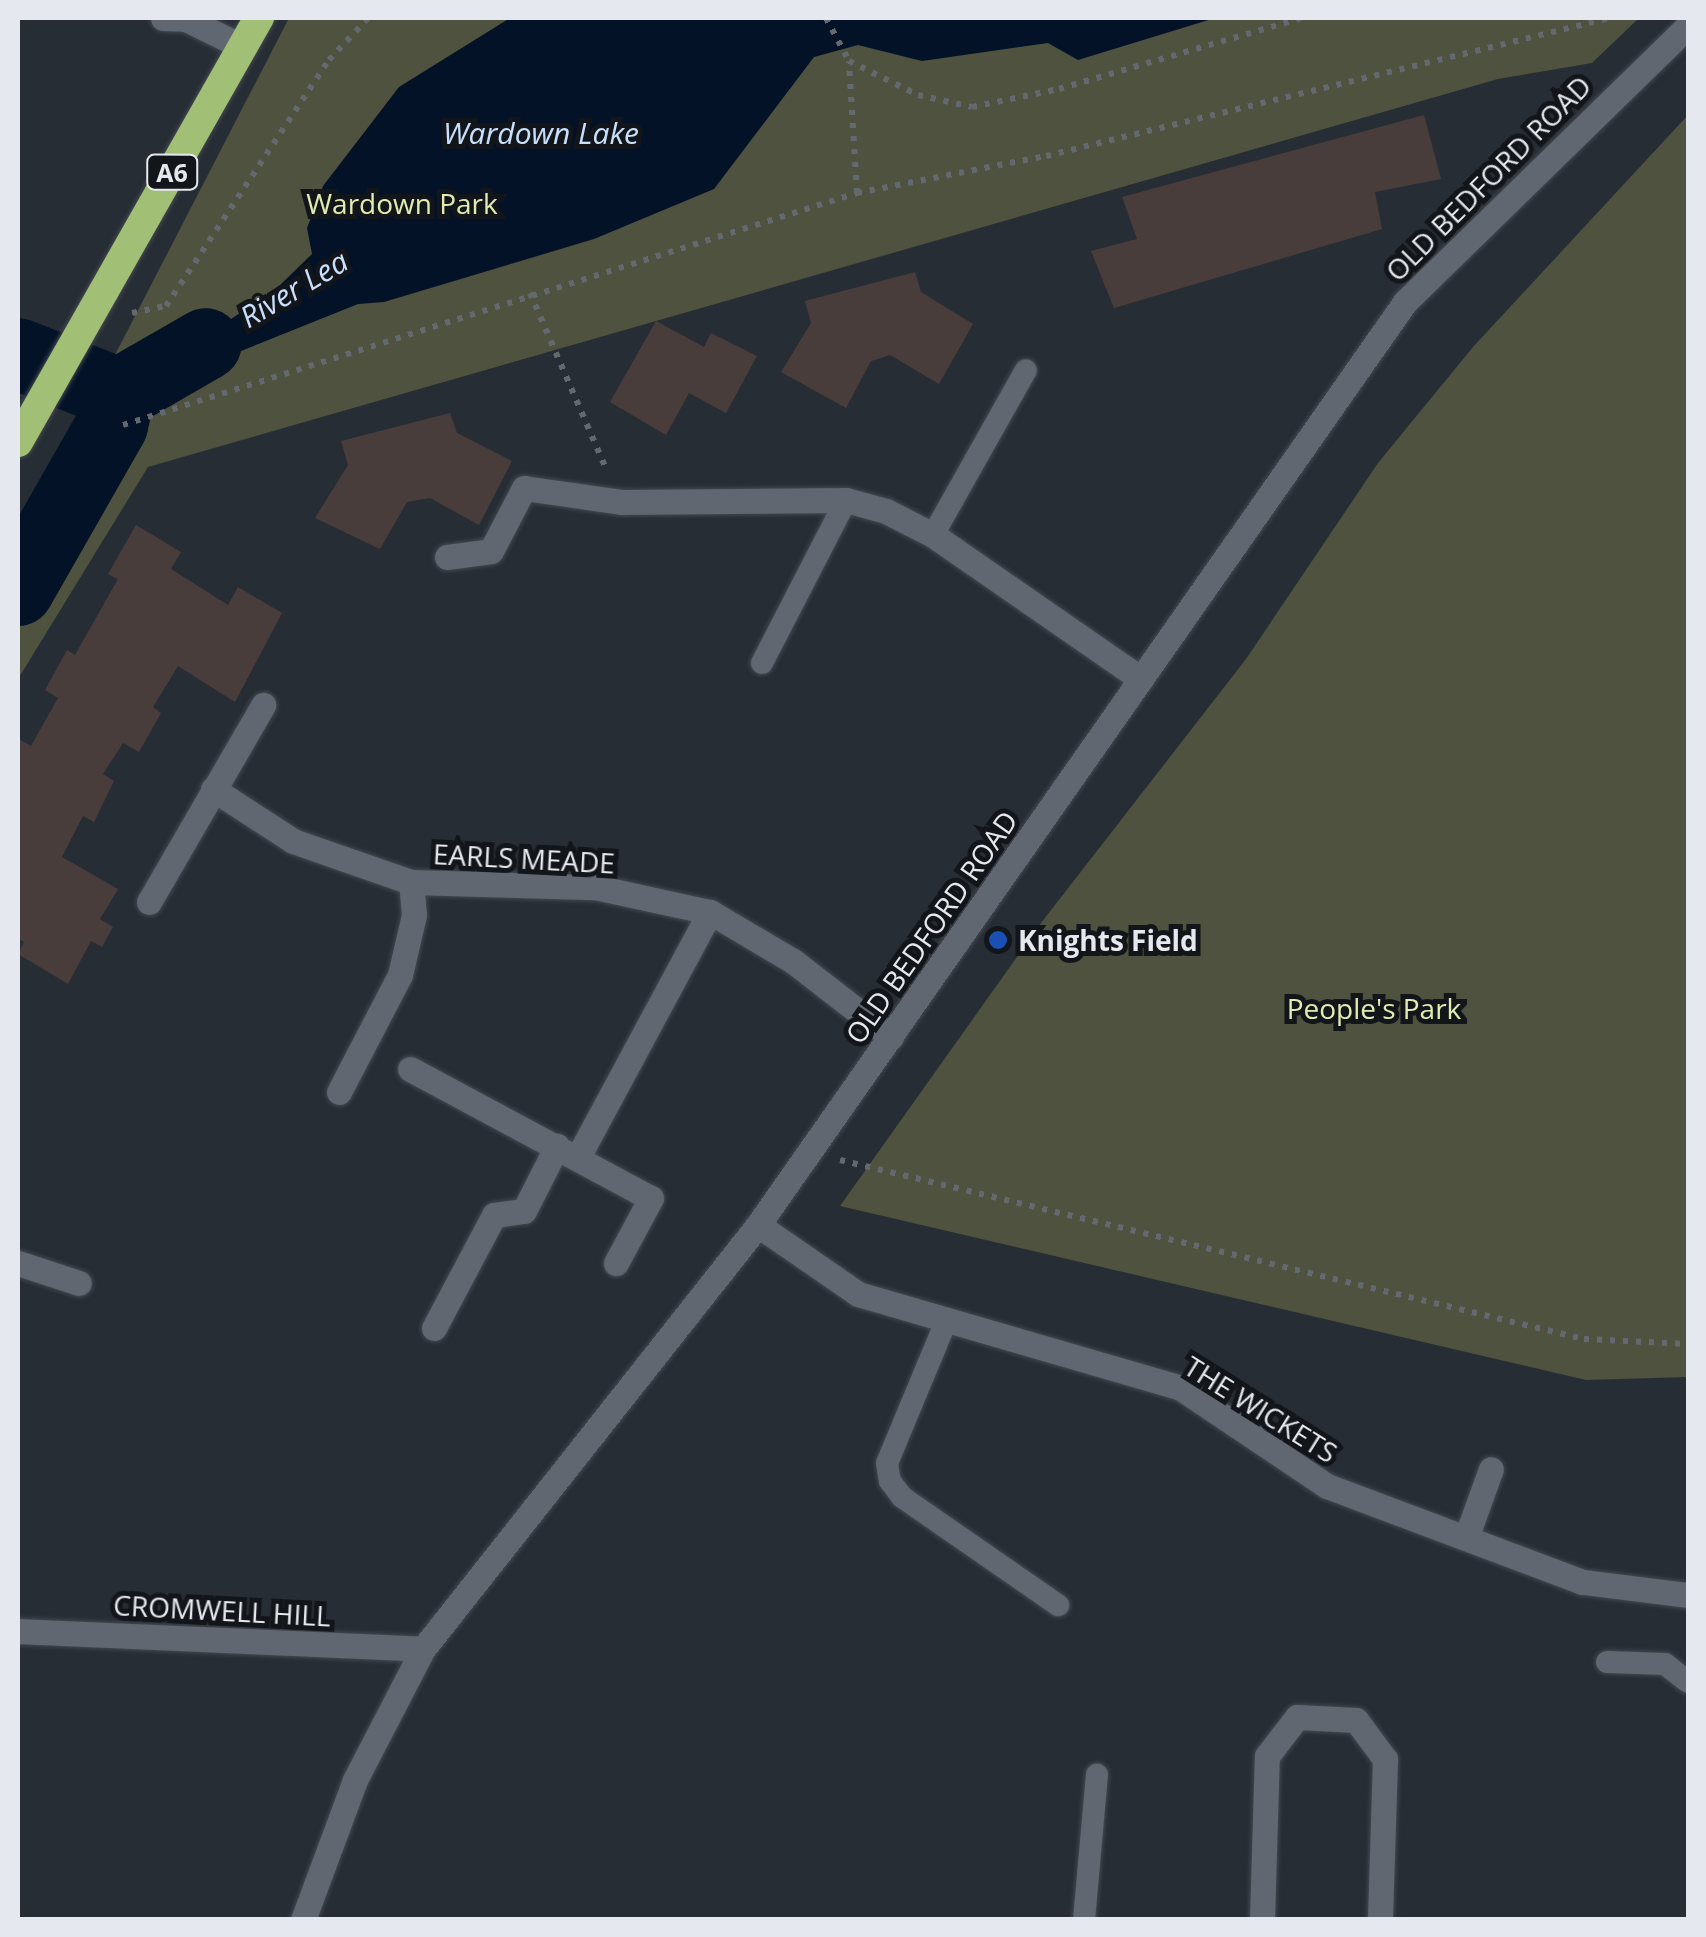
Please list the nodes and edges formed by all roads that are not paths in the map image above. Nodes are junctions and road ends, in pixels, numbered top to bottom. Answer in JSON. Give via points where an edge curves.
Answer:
{"nodes":[{"id":1,"x":163,"y":18,"type":"edge"},
{"id":2,"x":260,"y":18,"type":"edge"},
{"id":3,"x":1688,"y":26,"type":"edge"},
{"id":4,"x":243,"y":47,"type":"junction"},
{"id":5,"x":1026,"y":370,"type":"dead end"},
{"id":6,"x":18,"y":442,"type":"edge"},
{"id":7,"x":846,"y":500,"type":"junction"},
{"id":8,"x":933,"y":535,"type":"junction"},
{"id":9,"x":448,"y":557,"type":"dead end"},
{"id":10,"x":762,"y":663,"type":"dead end"},
{"id":11,"x":1141,"y":680,"type":"junction"},
{"id":12,"x":263,"y":704,"type":"dead end"},
{"id":13,"x":213,"y":788,"type":"junction"},
{"id":14,"x":411,"y":882,"type":"junction"},
{"id":15,"x":148,"y":902,"type":"dead end"},
{"id":16,"x":710,"y":912,"type":"junction"},
{"id":17,"x":892,"y":1037,"type":"junction"},
{"id":18,"x":410,"y":1069,"type":"dead end"},
{"id":19,"x":339,"y":1092,"type":"dead end"},
{"id":20,"x":568,"y":1152,"type":"junction"},
{"id":21,"x":758,"y":1225,"type":"junction"},
{"id":22,"x":616,"y":1263,"type":"dead end"},
{"id":23,"x":18,"y":1264,"type":"edge"},
{"id":24,"x":79,"y":1283,"type":"dead end"},
{"id":25,"x":947,"y":1319,"type":"junction"},
{"id":26,"x":434,"y":1328,"type":"dead end"},
{"id":27,"x":1491,"y":1469,"type":"dead end"},
{"id":28,"x":1466,"y":1538,"type":"junction"},
{"id":29,"x":1688,"y":1594,"type":"edge"},
{"id":30,"x":1058,"y":1605,"type":"dead end"},
{"id":31,"x":18,"y":1632,"type":"edge"},
{"id":32,"x":424,"y":1650,"type":"junction"},
{"id":33,"x":1607,"y":1662,"type":"dead end"},
{"id":34,"x":1688,"y":1682,"type":"edge"},
{"id":35,"x":1098,"y":1775,"type":"dead end"},
{"id":36,"x":303,"y":1920,"type":"edge"},
{"id":37,"x":1084,"y":1920,"type":"edge"},
{"id":38,"x":1262,"y":1920,"type":"edge"},
{"id":39,"x":1380,"y":1920,"type":"edge"}],
"edges":[{"from":1,"to":4,"type":"street","via":[[186,20]]},
{"from":2,"to":4,"type":"highway","number":"A6"},
{"from":3,"to":11,"type":"street","name":"OLD BEDFORD ROAD","via":[[1430,271]]},
{"from":4,"to":6,"type":"highway","number":"A6"},
{"from":5,"to":8,"type":"lane"},
{"from":7,"to":8,"type":"street","via":[[886,510]]},
{"from":7,"to":9,"type":"street","via":[[621,502],[524,488],[491,550]]},
{"from":7,"to":10,"type":"lane"},
{"from":8,"to":11,"type":"street"},
{"from":11,"to":17,"type":"street","name":"OLD BEDFORD ROAD"},
{"from":12,"to":13,"type":"street"},
{"from":13,"to":14,"type":"street","name":"EARLS MEADE","via":[[292,841]]},
{"from":13,"to":15,"type":"street"},
{"from":14,"to":16,"type":"street","name":"EARLS MEADE","via":[[596,887]]},
{"from":14,"to":19,"type":"street","name":"EARLS MEADE","via":[[414,915],[400,974]]},
{"from":16,"to":17,"type":"street","name":"EARLS MEADE","via":[[793,961]]},
{"from":16,"to":20,"type":"street"},
{"from":17,"to":21,"type":"street","name":"OLD BEDFORD ROAD"},
{"from":18,"to":20,"type":"street"},
{"from":20,"to":22,"type":"street","via":[[650,1198]]},
{"from":20,"to":26,"type":"street","via":[[524,1210],[494,1215]]},
{"from":21,"to":25,"type":"street","name":"THE WICKETS","via":[[858,1294]]},
{"from":21,"to":32,"type":"street","name":"OLD BEDFORD ROAD"},
{"from":23,"to":24,"type":"street"},
{"from":25,"to":28,"type":"street","name":"THE WICKETS","via":[[1182,1388],[1327,1486]]},
{"from":25,"to":30,"type":"lane","via":[[888,1463],[890,1481],[902,1497]]},
{"from":27,"to":28,"type":"street"},
{"from":28,"to":29,"type":"street","name":"THE WICKETS","via":[[1584,1582]]},
{"from":31,"to":32,"type":"street","name":"CROMWELL HILL"},
{"from":32,"to":36,"type":"street","name":"OLD BEDFORD ROAD","via":[[355,1780]]},
{"from":33,"to":34,"type":"lane","via":[[1665,1664]]},
{"from":35,"to":37,"type":"lane"},
{"from":38,"to":39,"type":"street","via":[[1267,1756],[1297,1717],[1356,1720],[1385,1759]]}]}
